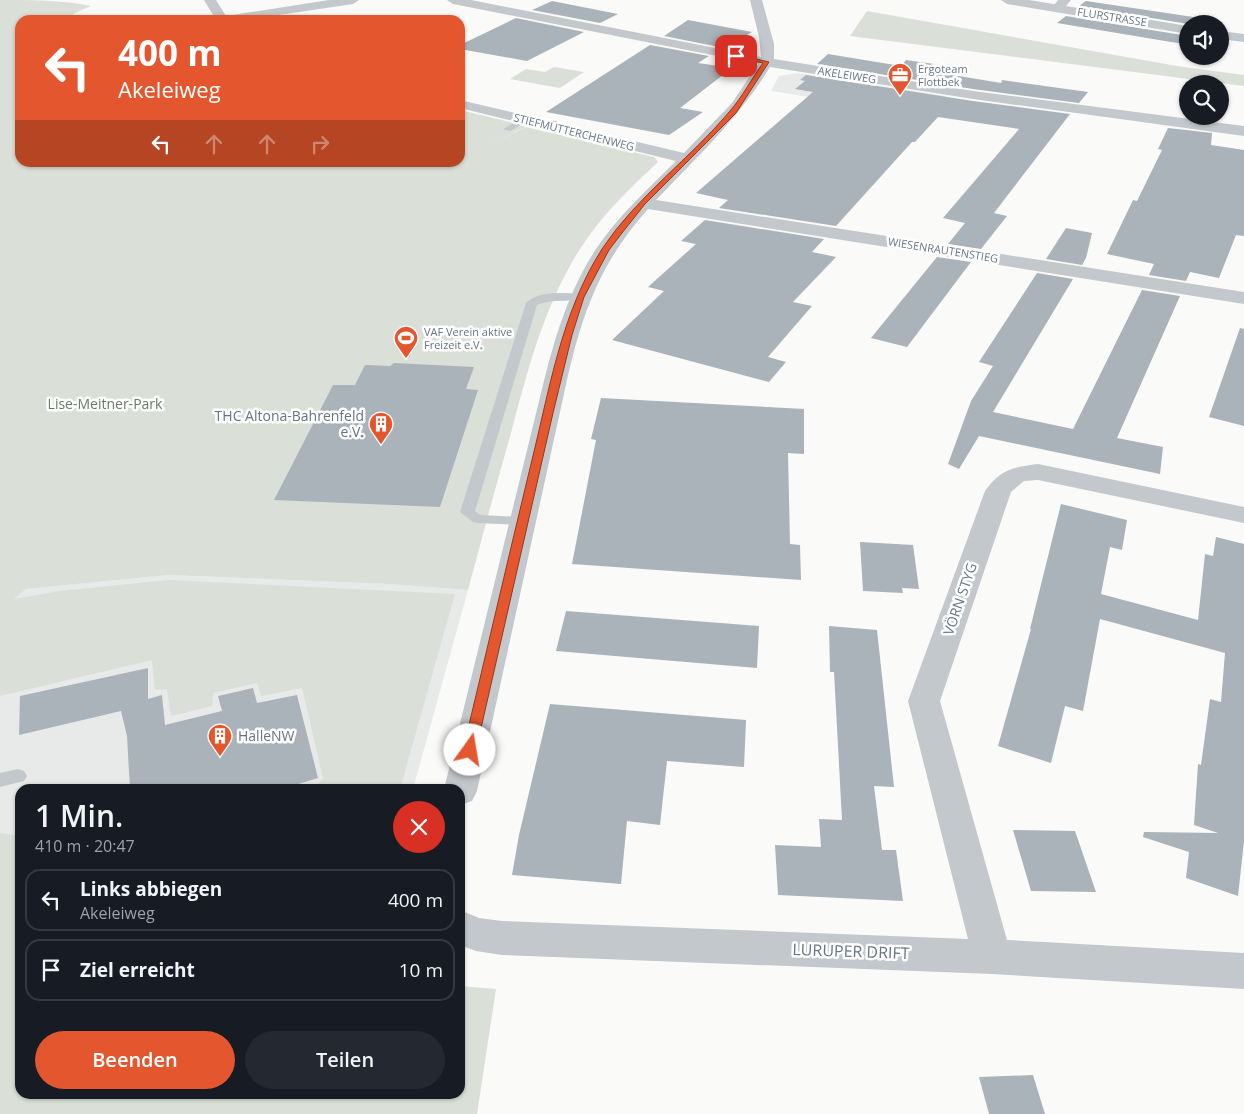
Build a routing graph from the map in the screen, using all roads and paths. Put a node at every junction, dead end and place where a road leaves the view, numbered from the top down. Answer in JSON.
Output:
{"nodes":[{"id":1,"x":210,"y":0,"type":"edge"},
{"id":2,"x":353,"y":0,"type":"edge"},
{"id":3,"x":453,"y":0,"type":"edge"},
{"id":4,"x":756,"y":0,"type":"edge"},
{"id":5,"x":1007,"y":0,"type":"edge"},
{"id":6,"x":1062,"y":4,"type":"edge"},
{"id":7,"x":219,"y":15,"type":"edge"},
{"id":8,"x":255,"y":15,"type":"edge"},
{"id":9,"x":1179,"y":28,"type":"edge"},
{"id":10,"x":1229,"y":36,"type":"edge"},
{"id":11,"x":1244,"y":38,"type":"edge"},
{"id":12,"x":766,"y":62,"type":"junction"},
{"id":13,"x":465,"y":105,"type":"edge"},
{"id":14,"x":526,"y":120,"type":"junction"},
{"id":15,"x":506,"y":129,"type":"dead end"},
{"id":16,"x":1244,"y":131,"type":"edge"},
{"id":17,"x":688,"y":159,"type":"junction"},
{"id":18,"x":643,"y":202,"type":"junction"},
{"id":19,"x":580,"y":297,"type":"junction"},
{"id":20,"x":1244,"y":298,"type":"edge"},
{"id":21,"x":1244,"y":515,"type":"edge"},
{"id":22,"x":523,"y":521,"type":"junction"},
{"id":23,"x":18,"y":776,"type":"dead end"},
{"id":24,"x":0,"y":780,"type":"edge"},
{"id":25,"x":462,"y":784,"type":"edge"},
{"id":26,"x":465,"y":929,"type":"edge"},
{"id":27,"x":992,"y":957,"type":"junction"},
{"id":28,"x":1244,"y":971,"type":"edge"}],
"edges":[{"from":1,"to":7,"type":"street"},
{"from":2,"to":8,"type":"street"},
{"from":3,"to":12,"type":"street","name":"AKELEIWEG"},
{"from":4,"to":12,"type":"street"},
{"from":5,"to":6,"type":"street","name":"FLURSTRASSE"},
{"from":6,"to":9,"type":"street","name":"FLURSTRASSE"},
{"from":10,"to":11,"type":"street"},
{"from":12,"to":16,"type":"street","name":"AKELEIWEG"},
{"from":12,"to":17,"type":"street"},
{"from":13,"to":14,"type":"street","name":"STIEFMÜTTERCHENWEG"},
{"from":14,"to":15,"type":"lane"},
{"from":14,"to":17,"type":"street","name":"STIEFMÜTTERCHENWEG"},
{"from":17,"to":18,"type":"street"},
{"from":18,"to":19,"type":"street"},
{"from":18,"to":20,"type":"street","name":"WIESENRAUTENSTIEG"},
{"from":19,"to":22,"type":"street"},
{"from":19,"to":22,"type":"lane"},
{"from":21,"to":27,"type":"street","name":"VÖRN STYG"},
{"from":22,"to":25,"type":"street"},
{"from":23,"to":24,"type":"lane"},
{"from":26,"to":27,"type":"street","name":"LURUPER DRIFT"},
{"from":27,"to":28,"type":"street","name":"LURUPER DRIFT"}]}
